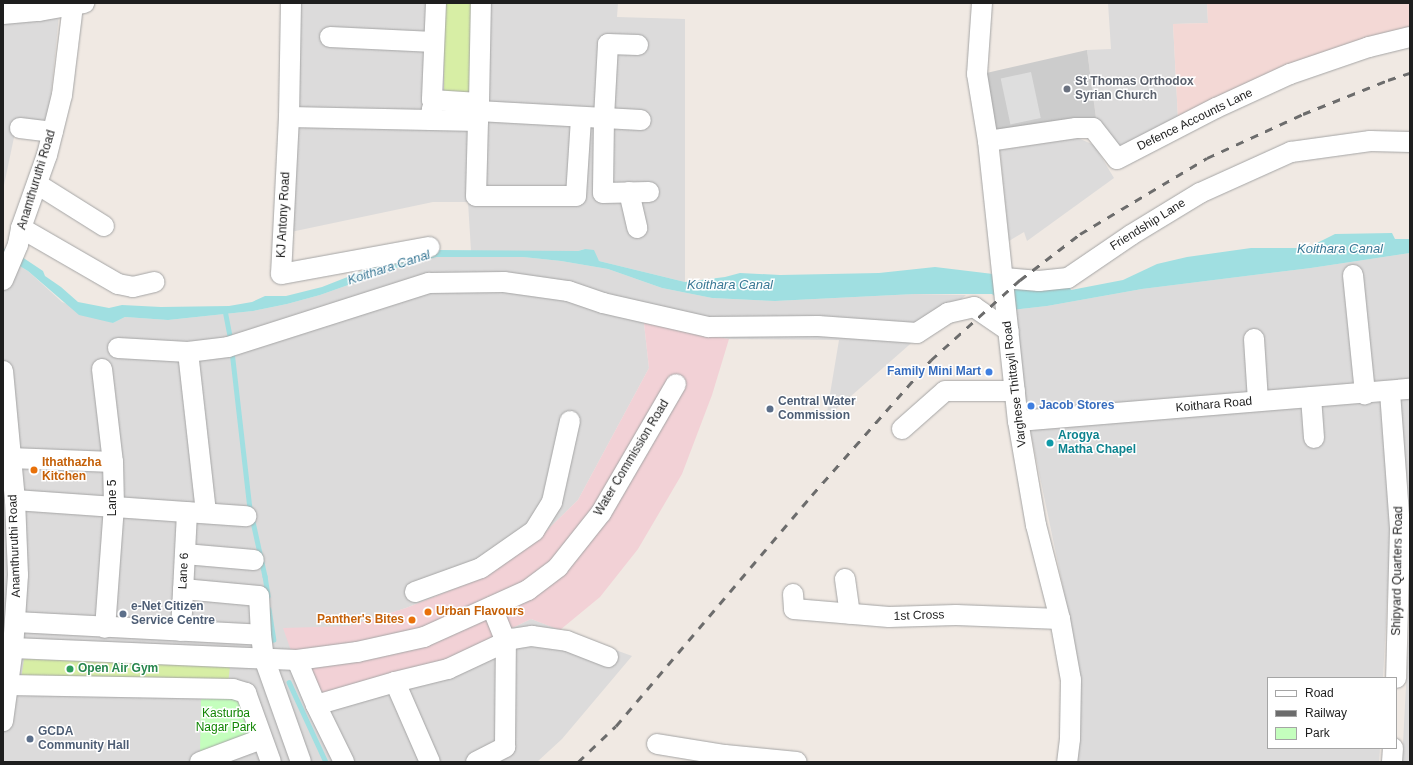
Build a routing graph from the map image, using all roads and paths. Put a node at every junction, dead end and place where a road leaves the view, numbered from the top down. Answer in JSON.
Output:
{"nodes":[{"id":1,"x":291,"y":3,"type":"edge"},
{"id":2,"x":436,"y":3,"type":"edge"},
{"id":3,"x":481,"y":3,"type":"edge"},
{"id":4,"x":982,"y":3,"type":"edge"},
{"id":5,"x":78,"y":4,"type":"edge"},
{"id":6,"x":39,"y":7,"type":"edge"},
{"id":7,"x":3,"y":14,"type":"edge"},
{"id":8,"x":330,"y":37,"type":"dead end"},
{"id":9,"x":1410,"y":37,"type":"edge"},
{"id":10,"x":434,"y":42,"type":"junction"},
{"id":11,"x":638,"y":45,"type":"dead end"},
{"id":12,"x":432,"y":100,"type":"junction"},
{"id":13,"x":478,"y":112,"type":"junction"},
{"id":14,"x":289,"y":116,"type":"junction"},
{"id":15,"x":581,"y":118,"type":"junction"},
{"id":16,"x":604,"y":118,"type":"junction"},
{"id":17,"x":431,"y":120,"type":"junction"},
{"id":18,"x":642,"y":120,"type":"dead end"},
{"id":19,"x":20,"y":128,"type":"dead end"},
{"id":20,"x":53,"y":132,"type":"junction"},
{"id":21,"x":988,"y":141,"type":"junction"},
{"id":22,"x":1410,"y":142,"type":"edge"},
{"id":23,"x":36,"y":184,"type":"junction"},
{"id":24,"x":104,"y":226,"type":"dead end"},
{"id":25,"x":637,"y":228,"type":"dead end"},
{"id":26,"x":20,"y":236,"type":"junction"},
{"id":27,"x":430,"y":248,"type":"dead end"},
{"id":28,"x":1353,"y":275,"type":"dead end"},
{"id":29,"x":1004,"y":278,"type":"junction"},
{"id":30,"x":3,"y":280,"type":"edge"},
{"id":31,"x":154,"y":282,"type":"dead end"},
{"id":32,"x":1009,"y":331,"type":"junction"},
{"id":33,"x":1254,"y":339,"type":"dead end"},
{"id":34,"x":118,"y":348,"type":"dead end"},
{"id":35,"x":188,"y":352,"type":"junction"},
{"id":36,"x":102,"y":369,"type":"dead end"},
{"id":37,"x":3,"y":371,"type":"edge"},
{"id":38,"x":676,"y":384,"type":"dead end"},
{"id":39,"x":1410,"y":389,"type":"edge"},
{"id":40,"x":1015,"y":391,"type":"junction"},
{"id":41,"x":1390,"y":392,"type":"junction"},
{"id":42,"x":1365,"y":394,"type":"junction"},
{"id":43,"x":1311,"y":397,"type":"junction"},
{"id":44,"x":1258,"y":401,"type":"junction"},
{"id":45,"x":570,"y":421,"type":"dead end"},
{"id":46,"x":1018,"y":421,"type":"junction"},
{"id":47,"x":902,"y":429,"type":"dead end"},
{"id":48,"x":1314,"y":438,"type":"dead end"},
{"id":49,"x":10,"y":458,"type":"junction"},
{"id":50,"x":113,"y":462,"type":"junction"},
{"id":51,"x":15,"y":500,"type":"junction"},
{"id":52,"x":114,"y":506,"type":"junction"},
{"id":53,"x":187,"y":512,"type":"junction"},
{"id":54,"x":206,"y":512,"type":"junction"},
{"id":55,"x":246,"y":516,"type":"dead end"},
{"id":56,"x":1405,"y":528,"type":"edge"},
{"id":57,"x":184,"y":554,"type":"junction"},
{"id":58,"x":254,"y":560,"type":"dead end"},
{"id":59,"x":845,"y":579,"type":"dead end"},
{"id":60,"x":183,"y":589,"type":"junction"},
{"id":61,"x":415,"y":592,"type":"dead end"},
{"id":62,"x":793,"y":594,"type":"dead end"},
{"id":63,"x":492,"y":607,"type":"junction"},
{"id":64,"x":850,"y":614,"type":"junction"},
{"id":65,"x":1060,"y":619,"type":"junction"},
{"id":66,"x":16,"y":622,"type":"junction"},
{"id":67,"x":105,"y":628,"type":"junction"},
{"id":68,"x":181,"y":631,"type":"junction"},
{"id":69,"x":261,"y":635,"type":"junction"},
{"id":70,"x":506,"y":642,"type":"junction"},
{"id":71,"x":13,"y":648,"type":"junction"},
{"id":72,"x":608,"y":657,"type":"dead end"},
{"id":73,"x":238,"y":658,"type":"junction"},
{"id":74,"x":264,"y":658,"type":"junction"},
{"id":75,"x":297,"y":660,"type":"junction"},
{"id":76,"x":1396,"y":677,"type":"edge"},
{"id":77,"x":395,"y":682,"type":"junction"},
{"id":78,"x":8,"y":685,"type":"junction"},
{"id":79,"x":233,"y":689,"type":"junction"},
{"id":80,"x":316,"y":705,"type":"junction"},
{"id":81,"x":3,"y":721,"type":"edge"},
{"id":82,"x":262,"y":739,"type":"junction"},
{"id":83,"x":657,"y":744,"type":"dead end"},
{"id":84,"x":1393,"y":749,"type":"edge"},
{"id":85,"x":200,"y":762,"type":"edge"},
{"id":86,"x":270,"y":762,"type":"edge"},
{"id":87,"x":301,"y":762,"type":"edge"},
{"id":88,"x":344,"y":762,"type":"edge"},
{"id":89,"x":430,"y":762,"type":"edge"},
{"id":90,"x":476,"y":762,"type":"edge"},
{"id":91,"x":796,"y":762,"type":"edge"},
{"id":92,"x":1067,"y":762,"type":"edge"},
{"id":93,"x":1392,"y":762,"type":"edge"}],
"edges":[{"from":1,"to":14,"type":"street","name":"KJ Antony Road"},
{"from":2,"to":10,"type":"street"},
{"from":3,"to":13,"type":"street"},
{"from":4,"to":21,"type":"street","name":"Varghese Thittayil Road"},
{"from":5,"to":6,"type":"street"},
{"from":5,"to":20,"type":"street","name":"Anamthuruthi Road"},
{"from":6,"to":7,"type":"street"},
{"from":8,"to":10,"type":"street"},
{"from":9,"to":21,"type":"street","name":"Defence Accounts Lane"},
{"from":10,"to":12,"type":"street"},
{"from":11,"to":16,"type":"street"},
{"from":12,"to":13,"type":"street"},
{"from":12,"to":17,"type":"street"},
{"from":13,"to":15,"type":"street"},
{"from":13,"to":15,"type":"street"},
{"from":13,"to":17,"type":"street"},
{"from":14,"to":17,"type":"street"},
{"from":14,"to":27,"type":"street","name":"KJ Antony Road"},
{"from":15,"to":16,"type":"street"},
{"from":16,"to":18,"type":"street"},
{"from":16,"to":25,"type":"street"},
{"from":19,"to":20,"type":"street"},
{"from":20,"to":23,"type":"street","name":"Anamthuruthi Road"},
{"from":21,"to":29,"type":"street","name":"Varghese Thittayil Road"},
{"from":22,"to":29,"type":"street","name":"Friendship Lane"},
{"from":23,"to":24,"type":"street"},
{"from":23,"to":26,"type":"street","name":"Anamthuruthi Road"},
{"from":26,"to":30,"type":"street","name":"Anamthuruthi Road"},
{"from":26,"to":31,"type":"street"},
{"from":28,"to":42,"type":"street"},
{"from":29,"to":32,"type":"street","name":"Varghese Thittayil Road"},
{"from":32,"to":35,"type":"street"},
{"from":32,"to":40,"type":"street","name":"Varghese Thittayil Road"},
{"from":33,"to":44,"type":"street"},
{"from":34,"to":35,"type":"street"},
{"from":35,"to":54,"type":"street"},
{"from":36,"to":50,"type":"street","name":"Lane 5"},
{"from":37,"to":49,"type":"street","name":"Anamthuruthi Road"},
{"from":38,"to":63,"type":"street","name":"Water Commission Road"},
{"from":39,"to":41,"type":"street","name":"Koithara Road"},
{"from":40,"to":46,"type":"street","name":"Varghese Thittayil Road"},
{"from":40,"to":47,"type":"street"},
{"from":41,"to":42,"type":"street","name":"Koithara Road"},
{"from":41,"to":56,"type":"street","name":"Shipyard Quarters Road"},
{"from":42,"to":43,"type":"street","name":"Koithara Road"},
{"from":43,"to":44,"type":"street","name":"Koithara Road"},
{"from":43,"to":48,"type":"street"},
{"from":44,"to":46,"type":"street","name":"Koithara Road"},
{"from":45,"to":61,"type":"street"},
{"from":46,"to":65,"type":"street","name":"Varghese Thittayil Road"},
{"from":49,"to":50,"type":"street"},
{"from":49,"to":51,"type":"street","name":"Anamthuruthi Road"},
{"from":50,"to":52,"type":"street","name":"Lane 5"},
{"from":51,"to":52,"type":"street"},
{"from":51,"to":66,"type":"street","name":"Anamthuruthi Road"},
{"from":52,"to":53,"type":"street"},
{"from":52,"to":67,"type":"street","name":"Lane 5"},
{"from":53,"to":54,"type":"street"},
{"from":53,"to":57,"type":"street","name":"Lane 6"},
{"from":54,"to":55,"type":"street"},
{"from":56,"to":76,"type":"street","name":"Shipyard Quarters Road"},
{"from":57,"to":58,"type":"street"},
{"from":57,"to":60,"type":"street","name":"Lane 6"},
{"from":59,"to":64,"type":"street"},
{"from":60,"to":68,"type":"street","name":"Lane 6"},
{"from":60,"to":69,"type":"street"},
{"from":62,"to":64,"type":"street","name":"1st Cross"},
{"from":63,"to":70,"type":"street"},
{"from":63,"to":75,"type":"street","name":"Water Commission Road"},
{"from":64,"to":65,"type":"street","name":"1st Cross"},
{"from":65,"to":92,"type":"street","name":"Varghese Thittayil Road"},
{"from":66,"to":67,"type":"street"},
{"from":66,"to":71,"type":"street","name":"Anamthuruthi Road"},
{"from":67,"to":68,"type":"street"},
{"from":68,"to":69,"type":"street"},
{"from":69,"to":74,"type":"street"},
{"from":70,"to":72,"type":"street"},
{"from":70,"to":77,"type":"street"},
{"from":70,"to":90,"type":"street"},
{"from":71,"to":73,"type":"street","name":"Water Commission Road"},
{"from":71,"to":78,"type":"street","name":"Anamthuruthi Road"},
{"from":73,"to":74,"type":"street","name":"Water Commission Road"},
{"from":73,"to":79,"type":"street"},
{"from":74,"to":75,"type":"street","name":"Water Commission Road"},
{"from":74,"to":87,"type":"street"},
{"from":75,"to":80,"type":"street"},
{"from":77,"to":80,"type":"street"},
{"from":77,"to":89,"type":"street"},
{"from":78,"to":79,"type":"street"},
{"from":78,"to":81,"type":"street","name":"Anamthuruthi Road"},
{"from":79,"to":82,"type":"street"},
{"from":80,"to":88,"type":"street"},
{"from":82,"to":85,"type":"street"},
{"from":82,"to":86,"type":"street"},
{"from":83,"to":91,"type":"street"},
{"from":84,"to":93,"type":"street"}]}
